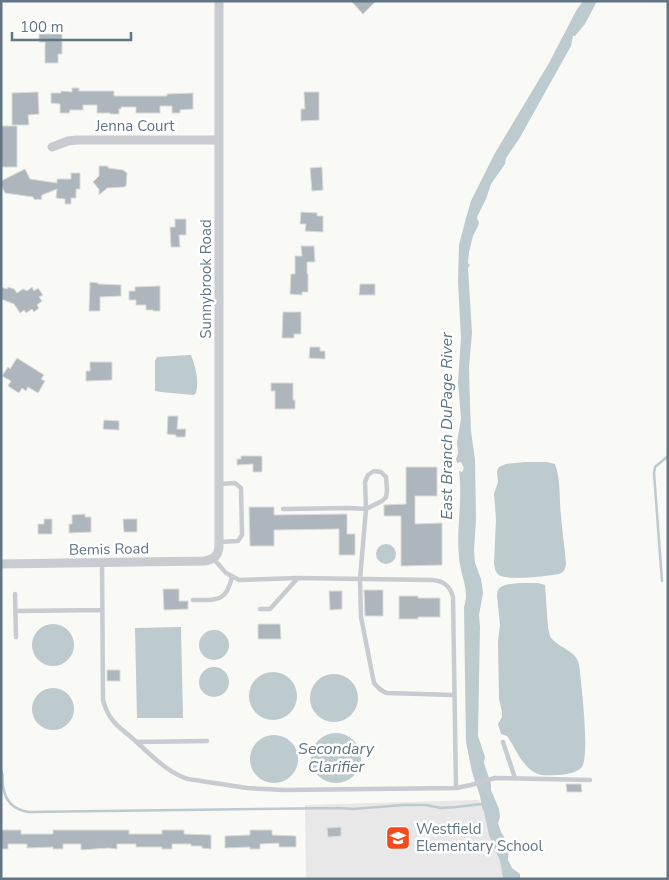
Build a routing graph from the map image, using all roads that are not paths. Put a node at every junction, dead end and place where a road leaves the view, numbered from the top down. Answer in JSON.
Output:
{"nodes":[{"id":1,"x":219,"y":1,"type":"edge"},
{"id":2,"x":219,"y":140,"type":"junction"},
{"id":3,"x":52,"y":147,"type":"dead end"},
{"id":4,"x":219,"y":484,"type":"junction"},
{"id":5,"x":282,"y":509,"type":"dead end"},
{"id":6,"x":366,"y":509,"type":"junction"},
{"id":7,"x":219,"y":542,"type":"junction"},
{"id":8,"x":215,"y":557,"type":"junction"},
{"id":9,"x":102,"y":562,"type":"junction"},
{"id":10,"x":1,"y":564,"type":"edge"},
{"id":11,"x":232,"y":577,"type":"junction"},
{"id":12,"x":297,"y":578,"type":"junction"},
{"id":13,"x":360,"y":579,"type":"junction"},
{"id":14,"x":15,"y":594,"type":"dead end"},
{"id":15,"x":193,"y":600,"type":"dead end"},
{"id":16,"x":260,"y":609,"type":"dead end"},
{"id":17,"x":102,"y":610,"type":"junction"},
{"id":18,"x":16,"y":611,"type":"junction"},
{"id":19,"x":16,"y":638,"type":"dead end"},
{"id":20,"x":454,"y":694,"type":"junction"},
{"id":21,"x":206,"y":741,"type":"dead end"},
{"id":22,"x":136,"y":742,"type":"junction"},
{"id":23,"x":503,"y":742,"type":"dead end"},
{"id":24,"x":515,"y":778,"type":"junction"},
{"id":25,"x":590,"y":780,"type":"dead end"},
{"id":26,"x":456,"y":788,"type":"junction"}],
"edges":[{"from":1,"to":2,"type":"street","name":"Sunnybrook Road"},
{"from":2,"to":3,"type":"street","name":"Jenna Court"},
{"from":2,"to":4,"type":"street","name":"Sunnybrook Road"},
{"from":4,"to":7,"type":"street","name":"Sunnybrook Road"},
{"from":4,"to":7,"type":"lane"},
{"from":5,"to":6,"type":"lane"},
{"from":6,"to":6,"type":"lane"},
{"from":6,"to":13,"type":"lane"},
{"from":7,"to":8,"type":"street","name":"Sunnybrook Road"},
{"from":8,"to":9,"type":"street","name":"Bemis Road"},
{"from":8,"to":11,"type":"lane"},
{"from":9,"to":10,"type":"street","name":"Bemis Road"},
{"from":9,"to":17,"type":"lane"},
{"from":11,"to":12,"type":"lane"},
{"from":11,"to":15,"type":"lane"},
{"from":12,"to":13,"type":"lane"},
{"from":12,"to":16,"type":"lane"},
{"from":13,"to":20,"type":"lane"},
{"from":13,"to":20,"type":"lane"},
{"from":14,"to":18,"type":"lane"},
{"from":17,"to":18,"type":"lane"},
{"from":17,"to":22,"type":"lane"},
{"from":18,"to":19,"type":"lane"},
{"from":20,"to":26,"type":"lane"},
{"from":21,"to":22,"type":"lane"},
{"from":22,"to":26,"type":"lane"},
{"from":23,"to":24,"type":"lane"},
{"from":24,"to":25,"type":"lane"},
{"from":24,"to":26,"type":"lane"}]}
